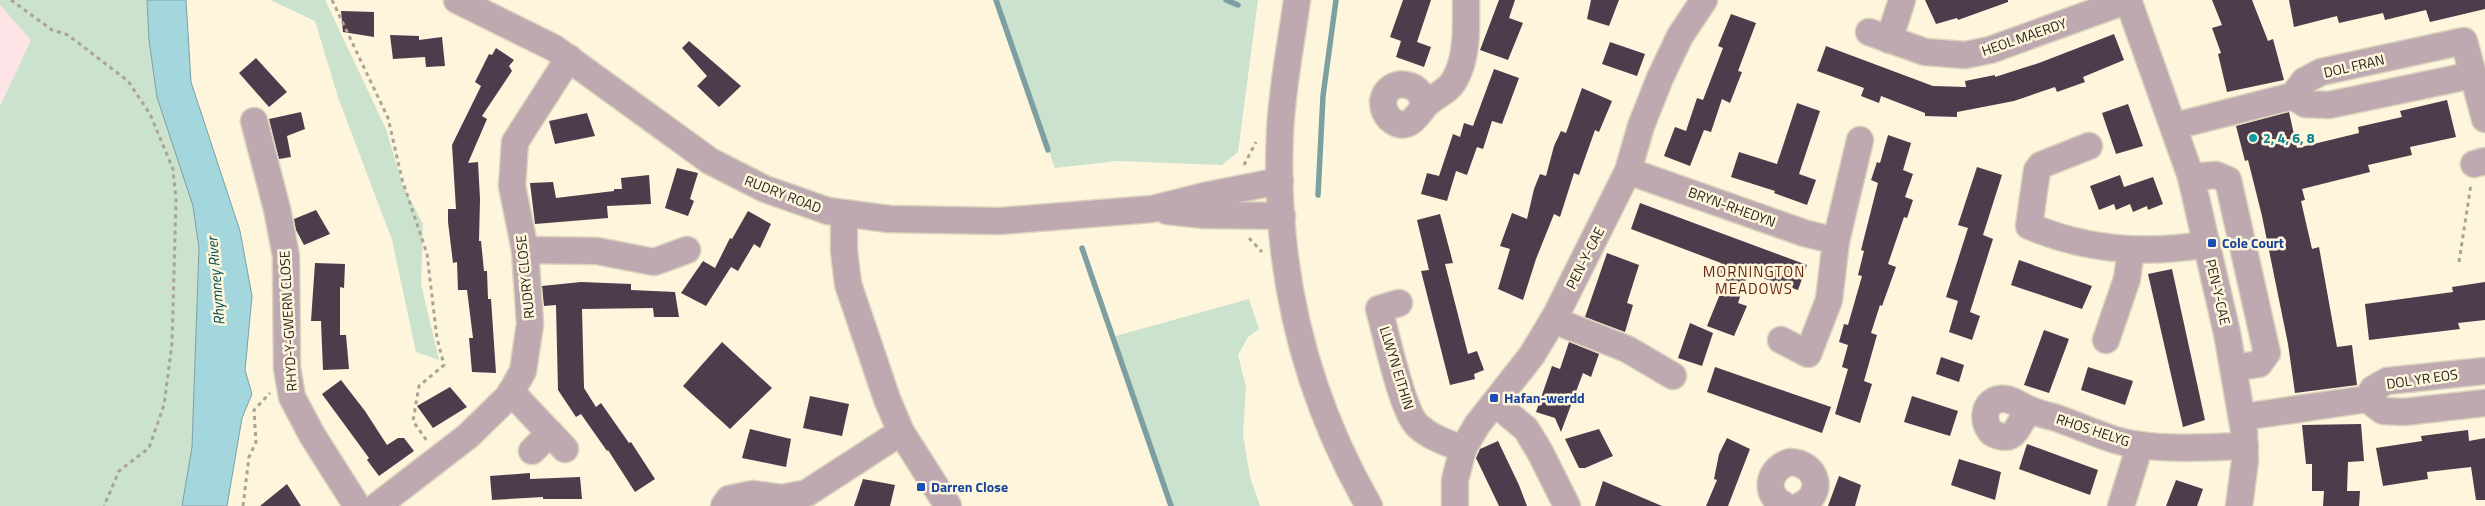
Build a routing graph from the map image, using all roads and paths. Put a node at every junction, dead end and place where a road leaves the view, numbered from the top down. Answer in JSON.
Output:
{"nodes":[{"id":1,"x":10,"y":0,"type":"edge"},
{"id":2,"x":332,"y":0,"type":"edge"},
{"id":3,"x":457,"y":0,"type":"edge"},
{"id":4,"x":1297,"y":0,"type":"edge"},
{"id":5,"x":1466,"y":0,"type":"edge"},
{"id":6,"x":1704,"y":0,"type":"edge"},
{"id":7,"x":1902,"y":0,"type":"edge"},
{"id":8,"x":2128,"y":0,"type":"edge"},
{"id":9,"x":569,"y":58,"type":"junction"},
{"id":10,"x":2473,"y":75,"type":"junction"},
{"id":11,"x":2293,"y":96,"type":"junction"},
{"id":12,"x":1422,"y":108,"type":"dead end"},
{"id":13,"x":2485,"y":119,"type":"edge"},
{"id":14,"x":254,"y":121,"type":"dead end"},
{"id":15,"x":2175,"y":126,"type":"junction"},
{"id":16,"x":1860,"y":140,"type":"dead end"},
{"id":17,"x":2089,"y":146,"type":"dead end"},
{"id":18,"x":2480,"y":163,"type":"edge"},
{"id":19,"x":1628,"y":171,"type":"junction"},
{"id":20,"x":2191,"y":177,"type":"junction"},
{"id":21,"x":1280,"y":181,"type":"junction"},
{"id":22,"x":1152,"y":209,"type":"junction"},
{"id":23,"x":844,"y":214,"type":"junction"},
{"id":24,"x":1282,"y":216,"type":"junction"},
{"id":25,"x":1836,"y":241,"type":"junction"},
{"id":26,"x":2207,"y":244,"type":"junction"},
{"id":27,"x":525,"y":250,"type":"junction"},
{"id":28,"x":687,"y":250,"type":"dead end"},
{"id":29,"x":2131,"y":250,"type":"junction"},
{"id":30,"x":2459,"y":262,"type":"dead end"},
{"id":31,"x":1400,"y":303,"type":"dead end"},
{"id":32,"x":1553,"y":320,"type":"junction"},
{"id":33,"x":1781,"y":340,"type":"dead end"},
{"id":34,"x":2106,"y":340,"type":"dead end"},
{"id":35,"x":2234,"y":368,"type":"junction"},
{"id":36,"x":2485,"y":371,"type":"edge"},
{"id":37,"x":1673,"y":376,"type":"dead end"},
{"id":38,"x":290,"y":385,"type":"junction"},
{"id":39,"x":512,"y":392,"type":"junction"},
{"id":40,"x":2367,"y":399,"type":"junction"},
{"id":41,"x":1495,"y":403,"type":"junction"},
{"id":42,"x":2485,"y":403,"type":"edge"},
{"id":43,"x":2032,"y":411,"type":"dead end"},
{"id":44,"x":2243,"y":417,"type":"junction"},
{"id":45,"x":901,"y":432,"type":"junction"},
{"id":46,"x":2140,"y":445,"type":"junction"},
{"id":47,"x":2245,"y":446,"type":"junction"},
{"id":48,"x":1463,"y":449,"type":"junction"},
{"id":49,"x":532,"y":451,"type":"dead end"},
{"id":50,"x":440,"y":458,"type":"junction"},
{"id":51,"x":104,"y":506,"type":"edge"},
{"id":52,"x":243,"y":506,"type":"edge"},
{"id":53,"x":357,"y":506,"type":"edge"},
{"id":54,"x":377,"y":506,"type":"edge"},
{"id":55,"x":724,"y":506,"type":"edge"},
{"id":56,"x":948,"y":506,"type":"edge"},
{"id":57,"x":1369,"y":506,"type":"edge"},
{"id":58,"x":1455,"y":506,"type":"edge"},
{"id":59,"x":1567,"y":506,"type":"edge"},
{"id":60,"x":1786,"y":506,"type":"edge"},
{"id":61,"x":1800,"y":506,"type":"edge"},
{"id":62,"x":2121,"y":506,"type":"edge"},
{"id":63,"x":2239,"y":506,"type":"edge"}],
"edges":[{"from":1,"to":51,"type":"path"},
{"from":2,"to":50,"type":"path"},
{"from":3,"to":9,"type":"street","name":"RUDRY ROAD"},
{"from":4,"to":21,"type":"street"},
{"from":5,"to":12,"type":"street"},
{"from":6,"to":19,"type":"street","name":"PEN-Y-CAE"},
{"from":7,"to":8,"type":"street","name":"HEOL MAERDY"},
{"from":8,"to":15,"type":"street","name":"PEN-Y-CAE"},
{"from":9,"to":23,"type":"street","name":"RUDRY ROAD"},
{"from":9,"to":27,"type":"street","name":"RUDRY CLOSE"},
{"from":10,"to":11,"type":"street"},
{"from":10,"to":11,"type":"street","name":"DOL FRAN"},
{"from":10,"to":13,"type":"street","name":"DOL FRAN"},
{"from":11,"to":15,"type":"street"},
{"from":14,"to":38,"type":"street","name":"RHYD-Y-GWERN CLOSE"},
{"from":15,"to":20,"type":"street","name":"PEN-Y-CAE"},
{"from":16,"to":25,"type":"street"},
{"from":17,"to":29,"type":"street"},
{"from":18,"to":30,"type":"path"},
{"from":19,"to":25,"type":"street","name":"BRYN-RHEDYN"},
{"from":19,"to":32,"type":"street","name":"PEN-Y-CAE"},
{"from":20,"to":26,"type":"street","name":"PEN-Y-CAE"},
{"from":20,"to":35,"type":"street"},
{"from":21,"to":22,"type":"street"},
{"from":21,"to":24,"type":"street"},
{"from":22,"to":23,"type":"street","name":"RUDRY ROAD"},
{"from":22,"to":24,"type":"street"},
{"from":23,"to":45,"type":"street"},
{"from":24,"to":57,"type":"street"},
{"from":25,"to":33,"type":"street"},
{"from":26,"to":29,"type":"street"},
{"from":26,"to":35,"type":"street","name":"PEN-Y-CAE"},
{"from":27,"to":28,"type":"street"},
{"from":27,"to":39,"type":"street","name":"RUDRY CLOSE"},
{"from":29,"to":34,"type":"street"},
{"from":31,"to":48,"type":"street","name":"LLWYN EITHIN"},
{"from":32,"to":37,"type":"street"},
{"from":32,"to":41,"type":"street","name":"PEN-Y-CAE"},
{"from":35,"to":44,"type":"street","name":"PEN-Y-CAE"},
{"from":36,"to":40,"type":"street","name":"DOL YR EOS"},
{"from":38,"to":52,"type":"path"},
{"from":38,"to":53,"type":"street","name":"RHYD-Y-GWERN CLOSE"},
{"from":39,"to":49,"type":"street"},
{"from":39,"to":50,"type":"street","name":"RUDRY CLOSE"},
{"from":40,"to":42,"type":"street","name":"DOL YR EOS"},
{"from":40,"to":44,"type":"street"},
{"from":41,"to":48,"type":"street","name":"PEN-Y-CAE"},
{"from":41,"to":59,"type":"street"},
{"from":43,"to":46,"type":"street","name":"RHOS HELYG"},
{"from":44,"to":47,"type":"street","name":"PEN-Y-CAE"},
{"from":45,"to":55,"type":"street"},
{"from":45,"to":56,"type":"street"},
{"from":46,"to":47,"type":"street","name":"RHOS HELYG"},
{"from":46,"to":62,"type":"street"},
{"from":47,"to":63,"type":"street","name":"PEN-Y-CAE"},
{"from":48,"to":58,"type":"street","name":"PEN-Y-CAE"},
{"from":50,"to":54,"type":"street","name":"RUDRY CLOSE"},
{"from":60,"to":61,"type":"street"}]}
